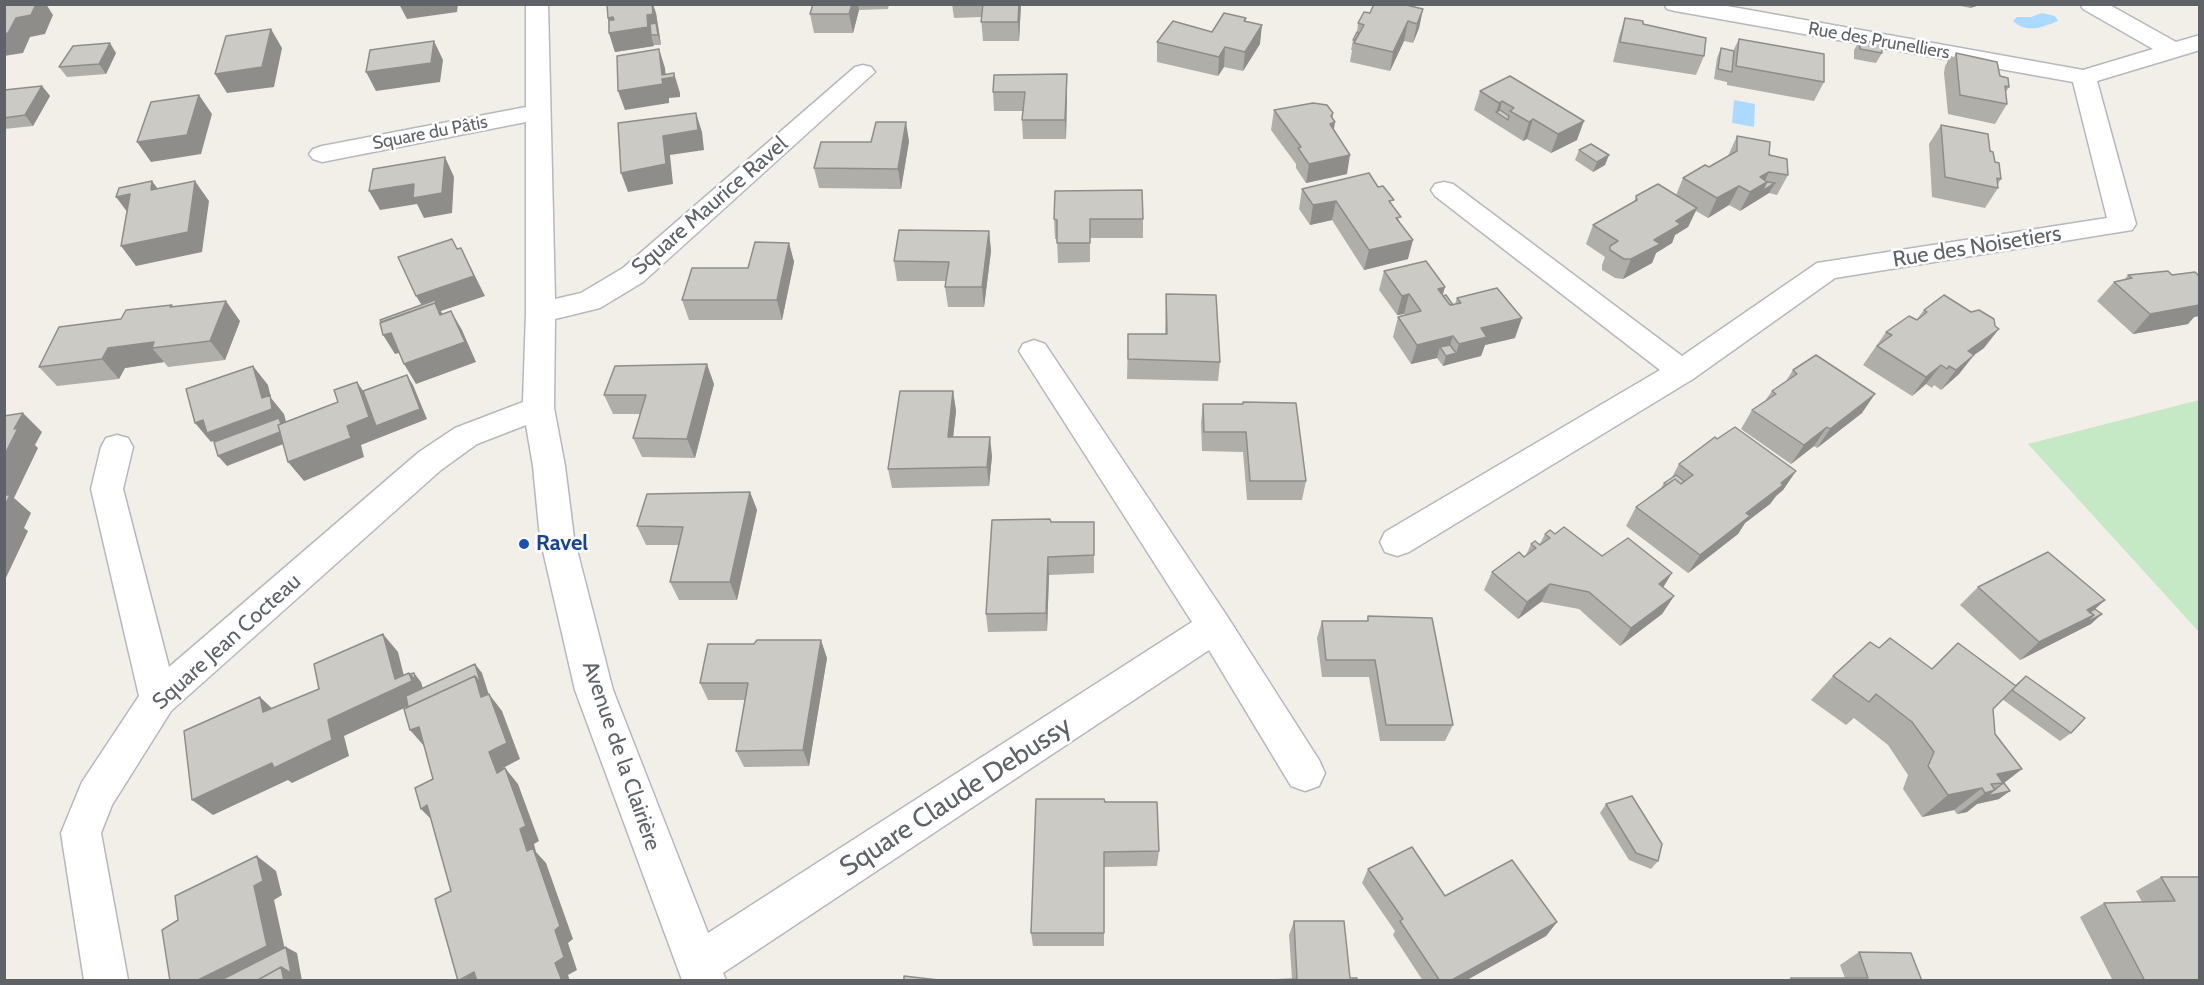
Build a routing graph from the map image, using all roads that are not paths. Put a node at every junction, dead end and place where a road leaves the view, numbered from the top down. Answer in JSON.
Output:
{"nodes":[{"id":1,"x":537,"y":4,"type":"edge"},
{"id":2,"x":1675,"y":4,"type":"edge"},
{"id":3,"x":2091,"y":4,"type":"edge"},
{"id":4,"x":2192,"y":45,"type":"edge"},
{"id":5,"x":863,"y":72,"type":"dead end"},
{"id":6,"x":2084,"y":77,"type":"junction"},
{"id":7,"x":537,"y":112,"type":"junction"},
{"id":8,"x":322,"y":154,"type":"dead end"},
{"id":9,"x":1444,"y":190,"type":"dead end"},
{"id":10,"x":541,"y":312,"type":"junction"},
{"id":11,"x":1034,"y":351,"type":"dead end"},
{"id":12,"x":1682,"y":371,"type":"junction"},
{"id":13,"x":538,"y":408,"type":"junction"},
{"id":14,"x":117,"y":447,"type":"dead end"},
{"id":15,"x":1397,"y":542,"type":"dead end"},
{"id":16,"x":1214,"y":627,"type":"junction"},
{"id":17,"x":158,"y":699,"type":"junction"},
{"id":18,"x":1305,"y":773,"type":"dead end"},
{"id":19,"x":701,"y":973,"type":"edge"},
{"id":20,"x":106,"y":981,"type":"edge"}],
"edges":[{"from":1,"to":7,"type":"street"},
{"from":2,"to":6,"type":"street","name":"Rue des Prunelliers"},
{"from":3,"to":4,"type":"street"},
{"from":4,"to":6,"type":"street"},
{"from":5,"to":10,"type":"street","name":"Square Maurice Ravel"},
{"from":6,"to":12,"type":"street","name":"Rue des Noisetiers"},
{"from":7,"to":8,"type":"street","name":"Square du Pâtis"},
{"from":7,"to":10,"type":"street"},
{"from":9,"to":12,"type":"street"},
{"from":10,"to":13,"type":"street","name":"Avenue de la Clairière"},
{"from":11,"to":16,"type":"street"},
{"from":12,"to":15,"type":"street","name":"Rue des Noisetiers"},
{"from":13,"to":17,"type":"street","name":"Square Jean Cocteau"},
{"from":13,"to":19,"type":"street","name":"Avenue de la Clairière"},
{"from":14,"to":17,"type":"street"},
{"from":16,"to":18,"type":"street"},
{"from":16,"to":19,"type":"street","name":"Square Claude Debussy"},
{"from":17,"to":20,"type":"street","name":"Square Jean Cocteau"}]}
